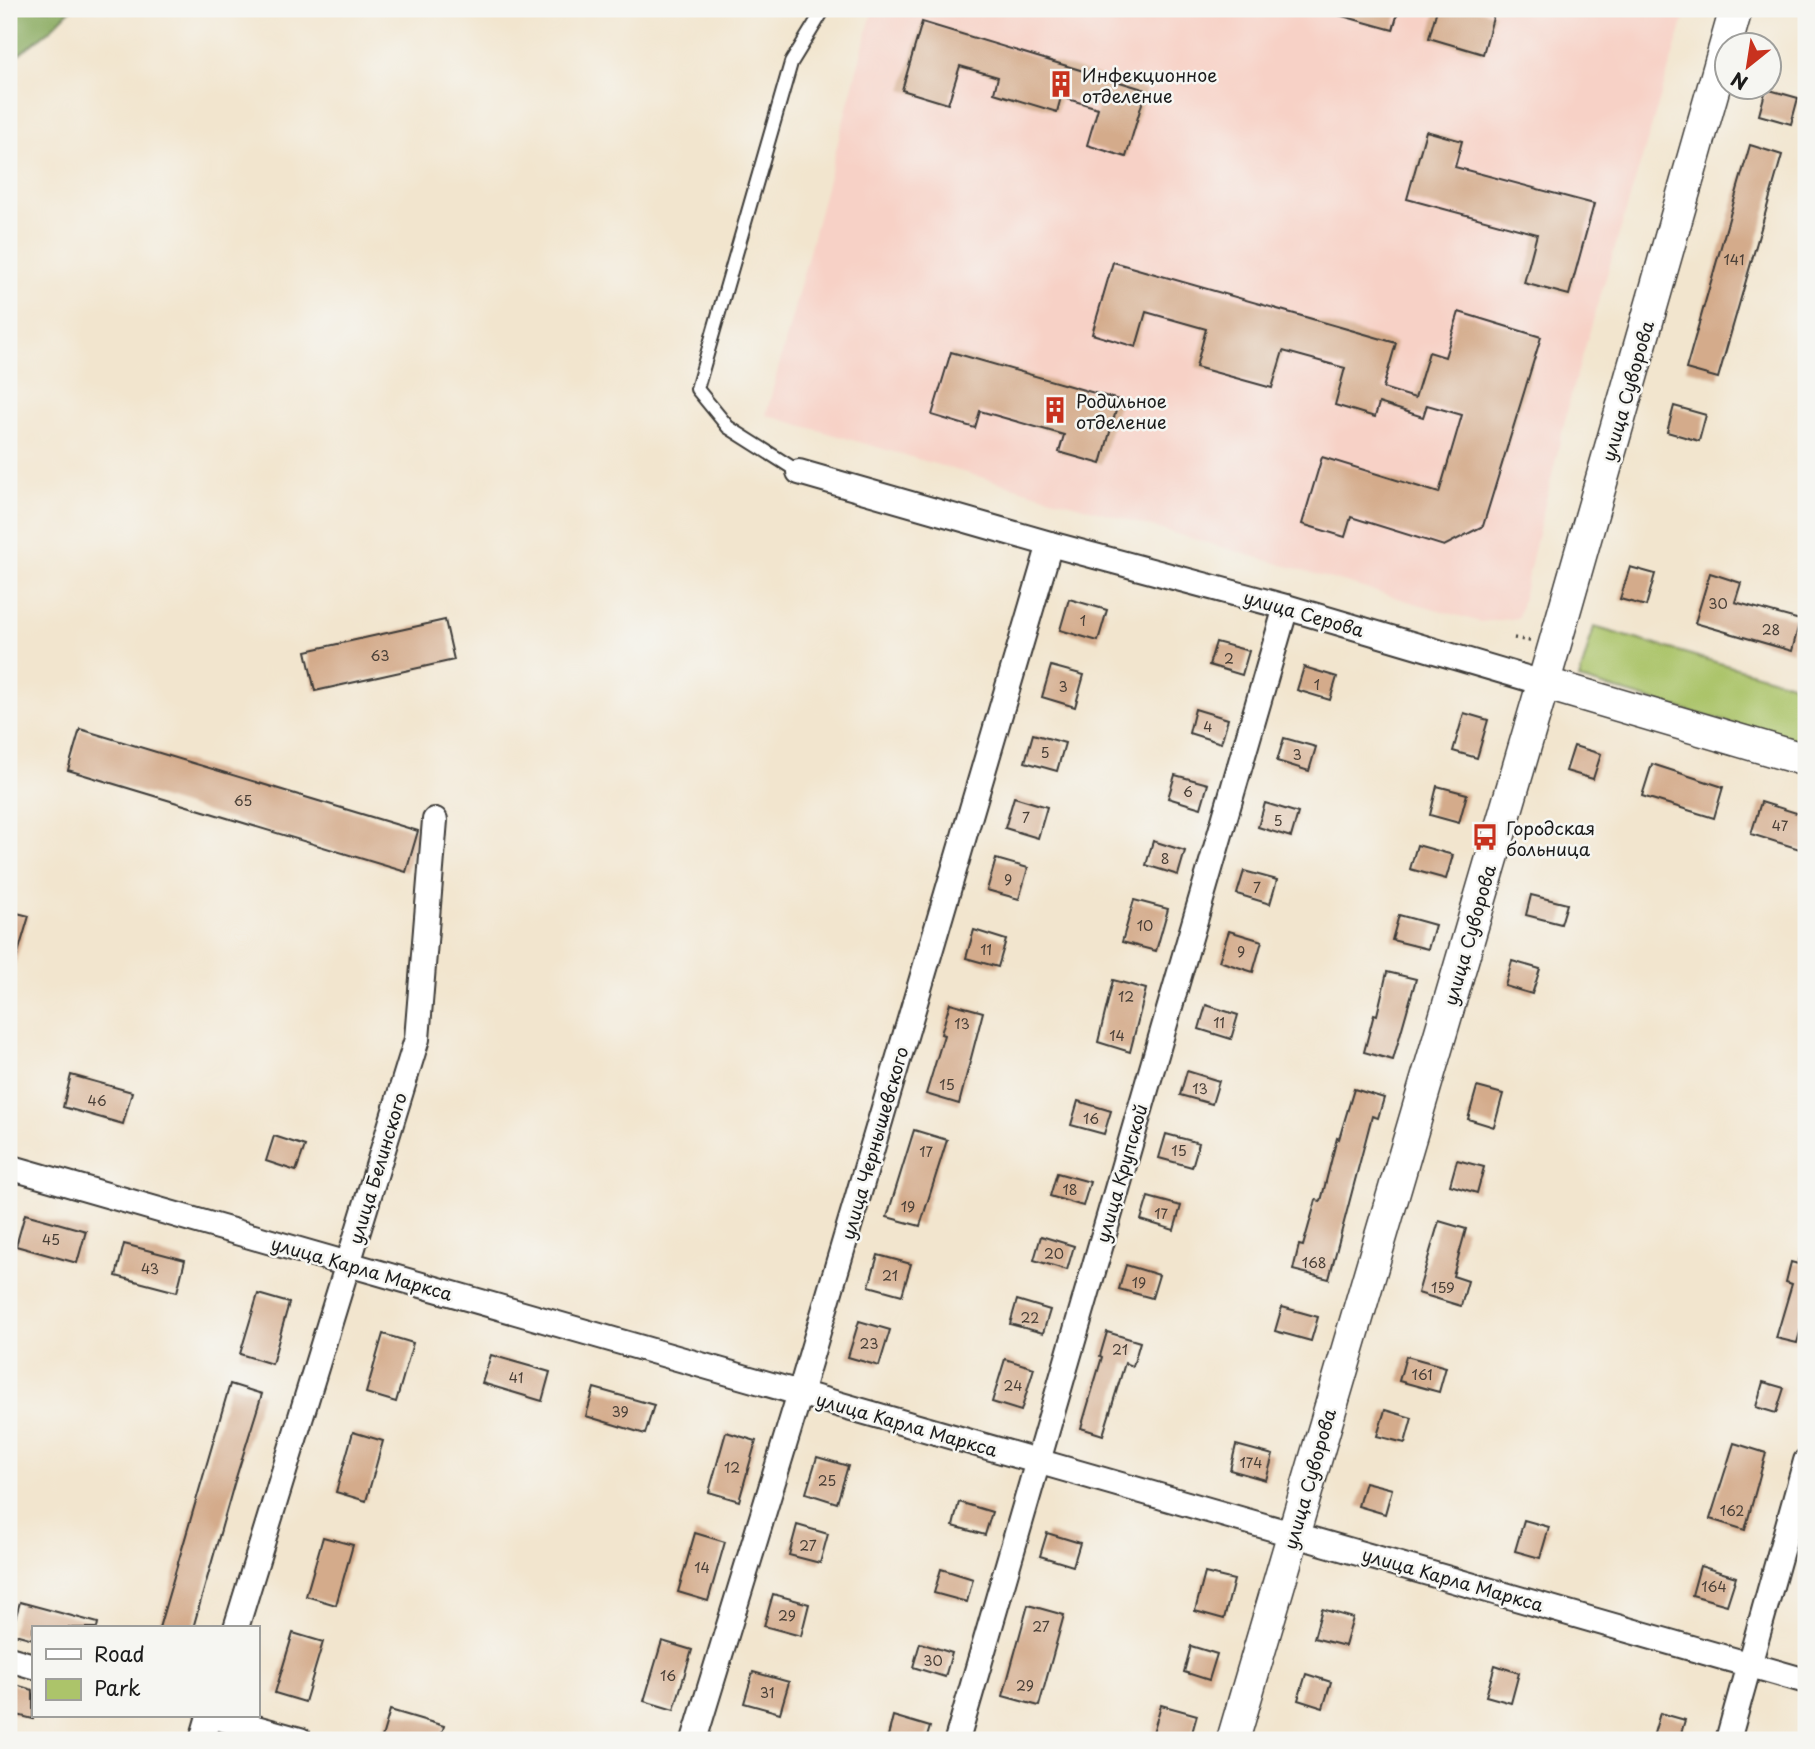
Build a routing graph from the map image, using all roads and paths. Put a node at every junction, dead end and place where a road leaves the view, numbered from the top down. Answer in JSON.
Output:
{"nodes":[{"id":1,"x":824,"y":9,"type":"edge"},
{"id":2,"x":1736,"y":9,"type":"edge"},
{"id":3,"x":799,"y":472,"type":"joint"},
{"id":4,"x":1050,"y":544,"type":"junction"},
{"id":5,"x":1286,"y":607,"type":"junction"},
{"id":6,"x":1514,"y":638,"type":"dead end"},
{"id":7,"x":1538,"y":643,"type":"dead end"},
{"id":8,"x":1543,"y":684,"type":"junction"},
{"id":9,"x":1806,"y":760,"type":"edge"},
{"id":10,"x":435,"y":820,"type":"dead end"},
{"id":11,"x":9,"y":1167,"type":"edge"},
{"id":12,"x":347,"y":1263,"type":"junction"},
{"id":13,"x":800,"y":1393,"type":"junction"},
{"id":14,"x":1037,"y":1461,"type":"junction"},
{"id":15,"x":1806,"y":1461,"type":"edge"},
{"id":16,"x":1293,"y":1534,"type":"junction"},
{"id":17,"x":237,"y":1626,"type":"edge"},
{"id":18,"x":9,"y":1659,"type":"edge"},
{"id":19,"x":1748,"y":1664,"type":"junction"},
{"id":20,"x":32,"y":1666,"type":"edge"},
{"id":21,"x":1806,"y":1681,"type":"edge"},
{"id":22,"x":210,"y":1718,"type":"edge"},
{"id":23,"x":218,"y":1718,"type":"edge"},
{"id":24,"x":202,"y":1740,"type":"edge"},
{"id":25,"x":300,"y":1740,"type":"edge"},
{"id":26,"x":694,"y":1740,"type":"edge"},
{"id":27,"x":957,"y":1740,"type":"edge"},
{"id":28,"x":1233,"y":1740,"type":"edge"},
{"id":29,"x":1728,"y":1740,"type":"edge"}],
"edges":[{"from":1,"to":3,"type":"lane"},
{"from":2,"to":8,"type":"street","name":"улица Суворова"},
{"from":3,"to":4,"type":"street","name":"улица Серова"},
{"from":4,"to":5,"type":"street","name":"улица Серова"},
{"from":4,"to":13,"type":"street","name":"улица Чернышевского"},
{"from":5,"to":8,"type":"street","name":"улица Серова"},
{"from":5,"to":14,"type":"street","name":"улица Крупской"},
{"from":6,"to":7,"type":"path"},
{"from":8,"to":9,"type":"street","name":"улица Серова"},
{"from":8,"to":16,"type":"street","name":"улица Суворова"},
{"from":10,"to":12,"type":"street","name":"улица Белинского"},
{"from":11,"to":12,"type":"street","name":"улица Карла Маркса"},
{"from":12,"to":13,"type":"street","name":"улица Карла Маркса"},
{"from":12,"to":17,"type":"street","name":"улица Белинского"},
{"from":13,"to":14,"type":"street","name":"улица Карла Маркса"},
{"from":13,"to":26,"type":"street","name":"улица Чернышевского"},
{"from":14,"to":16,"type":"street","name":"улица Карла Маркса"},
{"from":14,"to":27,"type":"street","name":"улица Крупской"},
{"from":15,"to":19,"type":"street"},
{"from":16,"to":19,"type":"street","name":"улица Карла Маркса"},
{"from":16,"to":28,"type":"street","name":"улица Суворова"},
{"from":18,"to":20,"type":"street"},
{"from":19,"to":21,"type":"street","name":"улица Карла Маркса"},
{"from":19,"to":29,"type":"street"},
{"from":22,"to":24,"type":"street"},
{"from":23,"to":25,"type":"street"}]}
